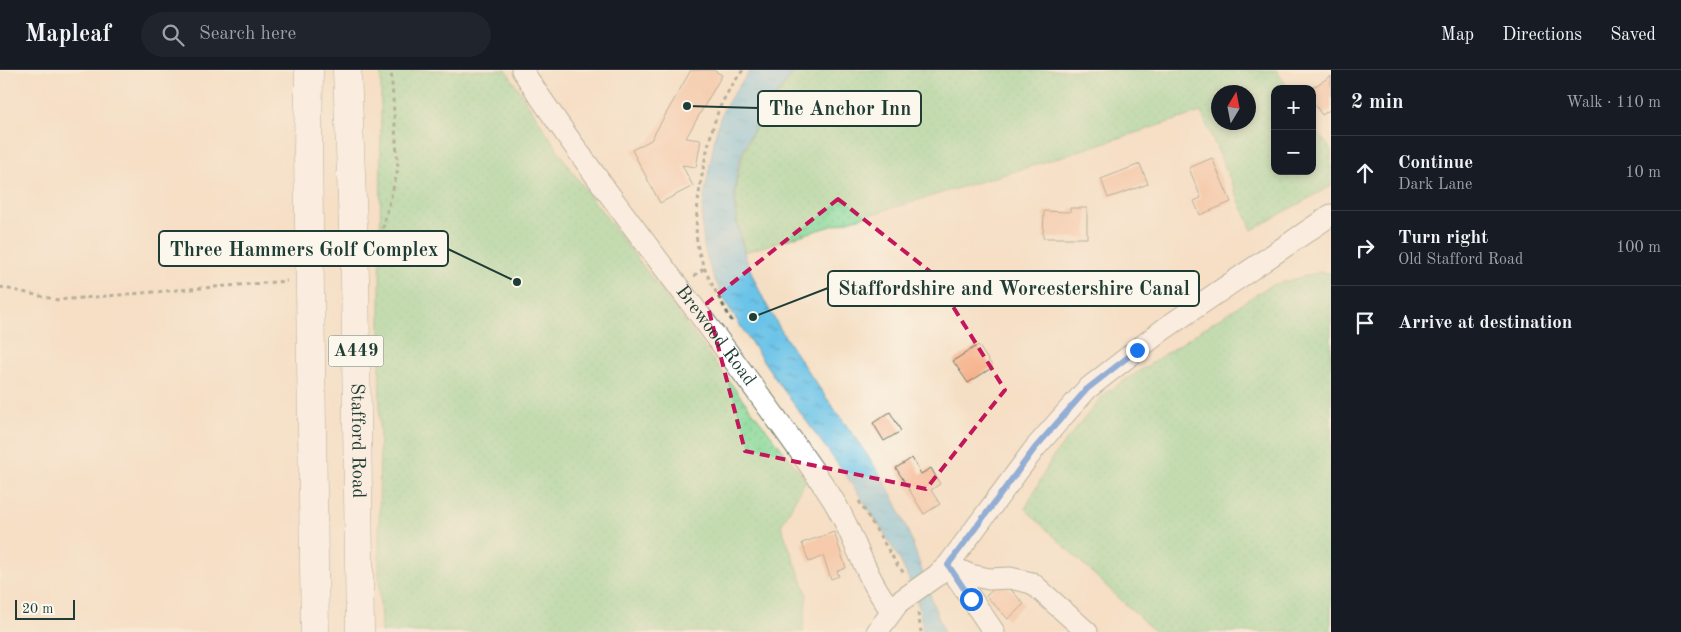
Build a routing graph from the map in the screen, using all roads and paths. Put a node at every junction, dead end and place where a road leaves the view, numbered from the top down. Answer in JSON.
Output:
{"nodes":[{"id":1,"x":309,"y":70,"type":"edge"},
{"id":2,"x":347,"y":70,"type":"edge"},
{"id":3,"x":391,"y":70,"type":"edge"},
{"id":4,"x":522,"y":70,"type":"edge"},
{"id":5,"x":743,"y":70,"type":"edge"},
{"id":6,"x":1331,"y":215,"type":"edge"},
{"id":7,"x":371,"y":248,"type":"dead end"},
{"id":8,"x":310,"y":279,"type":"junction"},
{"id":9,"x":0,"y":287,"type":"edge"},
{"id":10,"x":736,"y":328,"type":"dead end"},
{"id":11,"x":859,"y":500,"type":"dead end"},
{"id":12,"x":942,"y":570,"type":"junction"},
{"id":13,"x":906,"y":575,"type":"dead end"},
{"id":14,"x":903,"y":608,"type":"junction"},
{"id":15,"x":315,"y":632,"type":"edge"},
{"id":16,"x":360,"y":632,"type":"edge"},
{"id":17,"x":877,"y":632,"type":"edge"},
{"id":18,"x":921,"y":632,"type":"edge"},
{"id":19,"x":994,"y":632,"type":"edge"},
{"id":20,"x":1087,"y":632,"type":"edge"}],
"edges":[{"from":1,"to":8,"type":"highway","number":"A449"},
{"from":2,"to":16,"type":"highway","name":"Stafford Road","number":"A449"},
{"from":3,"to":7,"type":"path"},
{"from":4,"to":14,"type":"street","name":"Brewood Road"},
{"from":5,"to":10,"type":"path"},
{"from":6,"to":12,"type":"street"},
{"from":8,"to":9,"type":"path"},
{"from":8,"to":15,"type":"highway","number":"A449"},
{"from":11,"to":13,"type":"path"},
{"from":12,"to":14,"type":"street","bridge":true},
{"from":12,"to":19,"type":"street"},
{"from":12,"to":20,"type":"street"},
{"from":14,"to":17,"type":"street"},
{"from":14,"to":18,"type":"path"}]}
